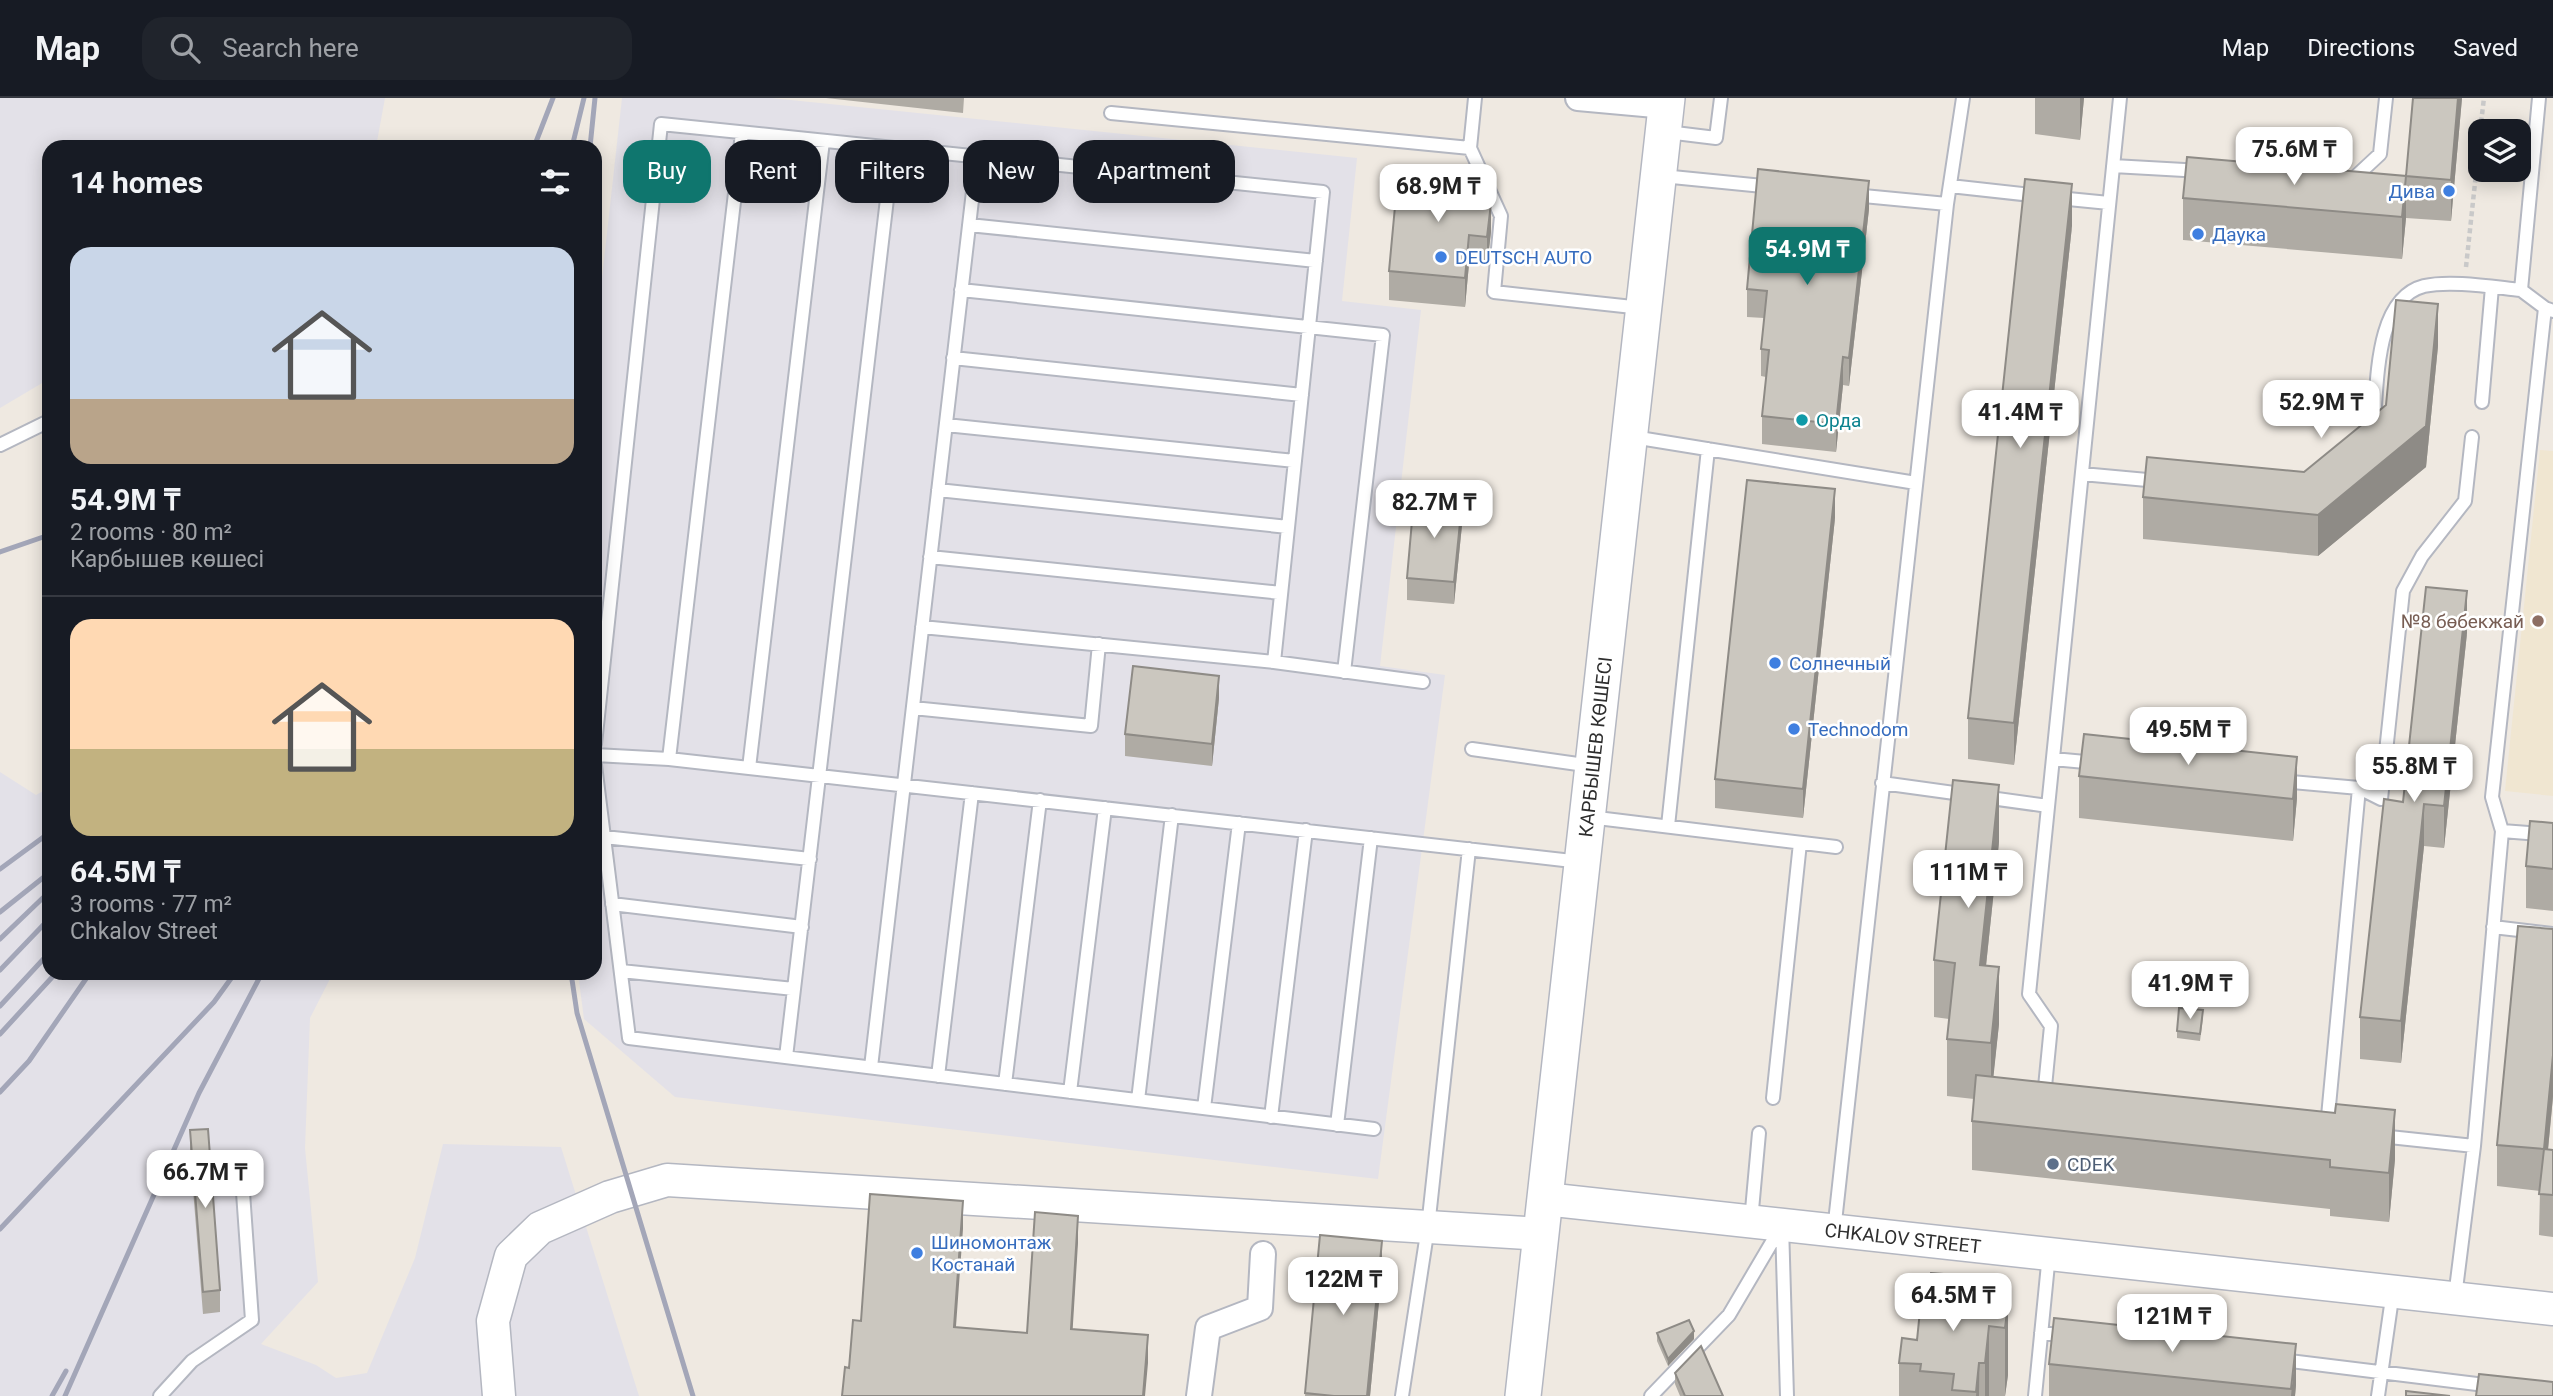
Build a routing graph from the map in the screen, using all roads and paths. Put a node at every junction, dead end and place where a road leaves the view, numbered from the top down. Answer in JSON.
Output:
{"nodes":[{"id":1,"x":1475,"y":98,"type":"edge"},
{"id":2,"x":1578,"y":98,"type":"edge"},
{"id":3,"x":1721,"y":98,"type":"edge"},
{"id":4,"x":1963,"y":98,"type":"edge"},
{"id":5,"x":2120,"y":98,"type":"edge"},
{"id":6,"x":2386,"y":98,"type":"edge"},
{"id":7,"x":2484,"y":98,"type":"edge"},
{"id":8,"x":2539,"y":98,"type":"edge"},
{"id":9,"x":1665,"y":112,"type":"edge"},
{"id":10,"x":1111,"y":113,"type":"dead end"},
{"id":11,"x":2482,"y":119,"type":"edge"},
{"id":12,"x":742,"y":132,"type":"junction"},
{"id":13,"x":823,"y":141,"type":"junction"},
{"id":14,"x":835,"y":142,"type":"edge"},
{"id":15,"x":1469,"y":148,"type":"junction"},
{"id":16,"x":1059,"y":165,"type":"edge"},
{"id":17,"x":2113,"y":166,"type":"junction"},
{"id":18,"x":2220,"y":172,"type":"edge"},
{"id":19,"x":1658,"y":175,"type":"junction"},
{"id":20,"x":2339,"y":180,"type":"edge"},
{"id":21,"x":2475,"y":182,"type":"edge"},
{"id":22,"x":1950,"y":186,"type":"junction"},
{"id":23,"x":1782,"y":188,"type":"edge"},
{"id":24,"x":1837,"y":193,"type":"edge"},
{"id":25,"x":887,"y":203,"type":"edge"},
{"id":26,"x":972,"y":203,"type":"edge"},
{"id":27,"x":2109,"y":203,"type":"junction"},
{"id":28,"x":1947,"y":204,"type":"junction"},
{"id":29,"x":969,"y":225,"type":"junction"},
{"id":30,"x":1316,"y":261,"type":"junction"},
{"id":31,"x":2464,"y":286,"type":"junction"},
{"id":32,"x":2492,"y":287,"type":"junction"},
{"id":33,"x":961,"y":290,"type":"junction"},
{"id":34,"x":2521,"y":290,"type":"junction"},
{"id":35,"x":1642,"y":308,"type":"junction"},
{"id":36,"x":2549,"y":310,"type":"edge"},
{"id":37,"x":1309,"y":327,"type":"junction"},
{"id":38,"x":953,"y":358,"type":"junction"},
{"id":39,"x":1302,"y":395,"type":"junction"},
{"id":40,"x":2482,"y":402,"type":"dead end"},
{"id":41,"x":42,"y":424,"type":"edge"},
{"id":42,"x":946,"y":425,"type":"junction"},
{"id":43,"x":1628,"y":436,"type":"junction"},
{"id":44,"x":2472,"y":437,"type":"dead end"},
{"id":45,"x":2363,"y":441,"type":"edge"},
{"id":46,"x":0,"y":445,"type":"edge"},
{"id":47,"x":1708,"y":449,"type":"junction"},
{"id":48,"x":1295,"y":461,"type":"junction"},
{"id":49,"x":2082,"y":474,"type":"junction"},
{"id":50,"x":2175,"y":482,"type":"edge"},
{"id":51,"x":1916,"y":483,"type":"junction"},
{"id":52,"x":938,"y":491,"type":"junction"},
{"id":53,"x":1288,"y":527,"type":"junction"},
{"id":54,"x":930,"y":557,"type":"junction"},
{"id":55,"x":1281,"y":593,"type":"junction"},
{"id":56,"x":922,"y":627,"type":"junction"},
{"id":57,"x":1099,"y":644,"type":"junction"},
{"id":58,"x":1274,"y":662,"type":"junction"},
{"id":59,"x":1344,"y":672,"type":"junction"},
{"id":60,"x":602,"y":678,"type":"edge"},
{"id":61,"x":1423,"y":682,"type":"dead end"},
{"id":62,"x":913,"y":708,"type":"junction"},
{"id":63,"x":1472,"y":749,"type":"dead end"},
{"id":64,"x":602,"y":755,"type":"edge"},
{"id":65,"x":669,"y":760,"type":"junction"},
{"id":66,"x":2053,"y":760,"type":"junction"},
{"id":67,"x":2109,"y":765,"type":"edge"},
{"id":68,"x":1592,"y":766,"type":"junction"},
{"id":69,"x":750,"y":768,"type":"junction"},
{"id":70,"x":819,"y":776,"type":"junction"},
{"id":71,"x":2262,"y":779,"type":"edge"},
{"id":72,"x":1882,"y":783,"type":"junction"},
{"id":73,"x":904,"y":785,"type":"junction"},
{"id":74,"x":2360,"y":788,"type":"junction"},
{"id":75,"x":972,"y":793,"type":"junction"},
{"id":76,"x":1040,"y":800,"type":"junction"},
{"id":77,"x":2049,"y":806,"type":"junction"},
{"id":78,"x":1105,"y":808,"type":"junction"},
{"id":79,"x":1172,"y":815,"type":"junction"},
{"id":80,"x":1587,"y":817,"type":"junction"},
{"id":81,"x":602,"y":821,"type":"edge"},
{"id":82,"x":1238,"y":823,"type":"junction"},
{"id":83,"x":1668,"y":827,"type":"junction"},
{"id":84,"x":1306,"y":830,"type":"junction"},
{"id":85,"x":2502,"y":831,"type":"junction"},
{"id":86,"x":2553,"y":835,"type":"edge"},
{"id":87,"x":604,"y":837,"type":"junction"},
{"id":88,"x":1371,"y":838,"type":"junction"},
{"id":89,"x":1800,"y":843,"type":"junction"},
{"id":90,"x":1836,"y":847,"type":"dead end"},
{"id":91,"x":1469,"y":849,"type":"junction"},
{"id":92,"x":810,"y":859,"type":"junction"},
{"id":93,"x":1582,"y":862,"type":"junction"},
{"id":94,"x":612,"y":904,"type":"junction"},
{"id":95,"x":802,"y":927,"type":"junction"},
{"id":96,"x":2493,"y":927,"type":"junction"},
{"id":97,"x":2553,"y":934,"type":"edge"},
{"id":98,"x":621,"y":971,"type":"junction"},
{"id":99,"x":794,"y":989,"type":"junction"},
{"id":100,"x":786,"y":1057,"type":"junction"},
{"id":101,"x":871,"y":1067,"type":"junction"},
{"id":102,"x":938,"y":1076,"type":"junction"},
{"id":103,"x":1005,"y":1084,"type":"junction"},
{"id":104,"x":1070,"y":1092,"type":"junction"},
{"id":105,"x":1773,"y":1098,"type":"dead end"},
{"id":106,"x":1138,"y":1100,"type":"junction"},
{"id":107,"x":2057,"y":1103,"type":"edge"},
{"id":108,"x":1204,"y":1108,"type":"junction"},
{"id":109,"x":1271,"y":1117,"type":"junction"},
{"id":110,"x":1337,"y":1125,"type":"junction"},
{"id":111,"x":1374,"y":1129,"type":"dead end"},
{"id":112,"x":2327,"y":1131,"type":"edge"},
{"id":113,"x":1759,"y":1133,"type":"dead end"},
{"id":114,"x":2367,"y":1135,"type":"edge"},
{"id":115,"x":2474,"y":1146,"type":"junction"},
{"id":116,"x":241,"y":1164,"type":"dead end"},
{"id":117,"x":1545,"y":1199,"type":"junction"},
{"id":118,"x":1751,"y":1222,"type":"junction"},
{"id":119,"x":1782,"y":1225,"type":"junction"},
{"id":120,"x":1428,"y":1227,"type":"junction"},
{"id":121,"x":1834,"y":1231,"type":"junction"},
{"id":122,"x":1541,"y":1234,"type":"junction"},
{"id":123,"x":1263,"y":1254,"type":"dead end"},
{"id":124,"x":2049,"y":1254,"type":"junction"},
{"id":125,"x":2393,"y":1291,"type":"junction"},
{"id":126,"x":2455,"y":1298,"type":"junction"},
{"id":127,"x":2553,"y":1309,"type":"edge"},
{"id":128,"x":2041,"y":1333,"type":"junction"},
{"id":129,"x":2082,"y":1338,"type":"edge"},
{"id":130,"x":2273,"y":1359,"type":"edge"},
{"id":131,"x":2382,"y":1372,"type":"junction"},
{"id":132,"x":2502,"y":1387,"type":"edge"},
{"id":133,"x":160,"y":1396,"type":"edge"},
{"id":134,"x":499,"y":1396,"type":"edge"},
{"id":135,"x":1199,"y":1396,"type":"edge"},
{"id":136,"x":1402,"y":1396,"type":"edge"},
{"id":137,"x":1523,"y":1396,"type":"edge"},
{"id":138,"x":1651,"y":1396,"type":"edge"},
{"id":139,"x":1787,"y":1396,"type":"edge"},
{"id":140,"x":2035,"y":1396,"type":"edge"},
{"id":141,"x":2378,"y":1396,"type":"edge"}],
"edges":[{"from":1,"to":15,"type":"lane"},
{"from":2,"to":9,"type":"street"},
{"from":3,"to":9,"type":"lane"},
{"from":4,"to":22,"type":"lane"},
{"from":5,"to":17,"type":"lane"},
{"from":6,"to":20,"type":"lane"},
{"from":7,"to":11,"type":"path"},
{"from":8,"to":34,"type":"lane"},
{"from":9,"to":19,"type":"main road","name":"КАРБЫШЕВ КӨШЕСІ"},
{"from":10,"to":15,"type":"lane"},
{"from":12,"to":13,"type":"lane"},
{"from":12,"to":60,"type":"lane"},
{"from":12,"to":65,"type":"lane"},
{"from":13,"to":14,"type":"lane"},
{"from":13,"to":69,"type":"lane"},
{"from":15,"to":35,"type":"lane"},
{"from":16,"to":30,"type":"lane"},
{"from":17,"to":18,"type":"lane"},
{"from":17,"to":27,"type":"lane"},
{"from":19,"to":23,"type":"lane"},
{"from":19,"to":35,"type":"main road","name":"КАРБЫШЕВ КӨШЕСІ"},
{"from":21,"to":31,"type":"path"},
{"from":22,"to":27,"type":"lane"},
{"from":22,"to":28,"type":"lane"},
{"from":24,"to":28,"type":"lane"},
{"from":25,"to":70,"type":"lane"},
{"from":26,"to":29,"type":"lane"},
{"from":27,"to":49,"type":"lane"},
{"from":28,"to":51,"type":"lane"},
{"from":29,"to":30,"type":"lane"},
{"from":29,"to":33,"type":"lane"},
{"from":30,"to":37,"type":"lane"},
{"from":31,"to":32,"type":"lane"},
{"from":31,"to":45,"type":"lane"},
{"from":32,"to":34,"type":"lane"},
{"from":32,"to":40,"type":"lane"},
{"from":33,"to":37,"type":"lane"},
{"from":33,"to":38,"type":"lane"},
{"from":34,"to":36,"type":"lane"},
{"from":35,"to":43,"type":"main road","name":"КАРБЫШЕВ КӨШЕСІ"},
{"from":36,"to":85,"type":"lane"},
{"from":37,"to":39,"type":"lane"},
{"from":37,"to":59,"type":"lane"},
{"from":38,"to":39,"type":"lane"},
{"from":38,"to":42,"type":"lane"},
{"from":39,"to":48,"type":"lane"},
{"from":41,"to":46,"type":"lane"},
{"from":42,"to":48,"type":"lane"},
{"from":42,"to":52,"type":"lane"},
{"from":43,"to":47,"type":"lane"},
{"from":43,"to":68,"type":"main road","name":"КАРБЫШЕВ КӨШЕСІ"},
{"from":44,"to":74,"type":"lane"},
{"from":47,"to":51,"type":"lane"},
{"from":47,"to":83,"type":"lane"},
{"from":48,"to":53,"type":"lane"},
{"from":49,"to":50,"type":"lane"},
{"from":49,"to":66,"type":"lane"},
{"from":51,"to":72,"type":"lane"},
{"from":52,"to":53,"type":"lane"},
{"from":52,"to":54,"type":"lane"},
{"from":53,"to":55,"type":"lane"},
{"from":54,"to":55,"type":"lane"},
{"from":54,"to":56,"type":"lane"},
{"from":55,"to":58,"type":"lane"},
{"from":56,"to":57,"type":"lane"},
{"from":56,"to":62,"type":"lane"},
{"from":57,"to":58,"type":"lane"},
{"from":57,"to":62,"type":"lane"},
{"from":58,"to":59,"type":"lane"},
{"from":59,"to":61,"type":"lane"},
{"from":62,"to":73,"type":"lane"},
{"from":63,"to":68,"type":"lane"},
{"from":64,"to":65,"type":"lane"},
{"from":65,"to":69,"type":"lane"},
{"from":66,"to":67,"type":"lane"},
{"from":66,"to":77,"type":"lane"},
{"from":68,"to":80,"type":"main road","name":"КАРБЫШЕВ КӨШЕСІ"},
{"from":69,"to":70,"type":"lane"},
{"from":70,"to":73,"type":"lane"},
{"from":70,"to":92,"type":"lane"},
{"from":71,"to":74,"type":"lane"},
{"from":72,"to":77,"type":"lane"},
{"from":72,"to":121,"type":"lane"},
{"from":73,"to":75,"type":"lane"},
{"from":73,"to":101,"type":"lane"},
{"from":74,"to":112,"type":"lane"},
{"from":75,"to":76,"type":"lane"},
{"from":75,"to":102,"type":"lane"},
{"from":76,"to":78,"type":"lane"},
{"from":76,"to":103,"type":"lane"},
{"from":77,"to":107,"type":"lane"},
{"from":78,"to":79,"type":"lane"},
{"from":78,"to":104,"type":"lane"},
{"from":79,"to":82,"type":"lane"},
{"from":79,"to":106,"type":"lane"},
{"from":80,"to":83,"type":"lane"},
{"from":80,"to":93,"type":"main road","name":"КАРБЫШЕВ КӨШЕСІ"},
{"from":81,"to":87,"type":"lane"},
{"from":82,"to":84,"type":"lane"},
{"from":82,"to":108,"type":"lane"},
{"from":83,"to":89,"type":"lane"},
{"from":84,"to":88,"type":"lane"},
{"from":84,"to":109,"type":"lane"},
{"from":85,"to":86,"type":"lane"},
{"from":85,"to":96,"type":"lane"},
{"from":87,"to":92,"type":"lane"},
{"from":87,"to":94,"type":"lane"},
{"from":88,"to":91,"type":"lane"},
{"from":88,"to":110,"type":"lane"},
{"from":89,"to":90,"type":"lane"},
{"from":89,"to":105,"type":"lane"},
{"from":91,"to":93,"type":"lane"},
{"from":91,"to":120,"type":"lane"},
{"from":92,"to":95,"type":"lane"},
{"from":93,"to":117,"type":"main road","name":"КАРБЫШЕВ КӨШЕСІ"},
{"from":94,"to":95,"type":"lane"},
{"from":94,"to":98,"type":"lane"},
{"from":95,"to":99,"type":"lane"},
{"from":96,"to":97,"type":"lane"},
{"from":96,"to":115,"type":"lane"},
{"from":98,"to":99,"type":"lane"},
{"from":98,"to":100,"type":"lane"},
{"from":99,"to":100,"type":"lane"},
{"from":100,"to":101,"type":"lane"},
{"from":101,"to":102,"type":"lane"},
{"from":102,"to":103,"type":"lane"},
{"from":103,"to":104,"type":"lane"},
{"from":104,"to":106,"type":"lane"},
{"from":106,"to":108,"type":"lane"},
{"from":108,"to":109,"type":"lane"},
{"from":109,"to":110,"type":"lane"},
{"from":110,"to":111,"type":"lane"},
{"from":113,"to":118,"type":"lane"},
{"from":114,"to":115,"type":"lane"},
{"from":115,"to":126,"type":"lane"},
{"from":116,"to":133,"type":"lane"},
{"from":117,"to":118,"type":"street","name":"CHKALOV STREET"},
{"from":117,"to":122,"type":"main road","name":"КАРБЫШЕВ КӨШЕСІ"},
{"from":118,"to":119,"type":"street","name":"CHKALOV STREET"},
{"from":119,"to":121,"type":"street","name":"CHKALOV STREET"},
{"from":119,"to":138,"type":"lane"},
{"from":119,"to":139,"type":"lane"},
{"from":120,"to":122,"type":"street"},
{"from":120,"to":134,"type":"street"},
{"from":120,"to":136,"type":"lane"},
{"from":121,"to":124,"type":"street","name":"CHKALOV STREET"},
{"from":122,"to":137,"type":"main road","name":"КАРБЫШЕВ КӨШЕСІ"},
{"from":123,"to":135,"type":"street"},
{"from":124,"to":125,"type":"street","name":"CHKALOV STREET"},
{"from":124,"to":128,"type":"lane"},
{"from":125,"to":126,"type":"street","name":"CHKALOV STREET"},
{"from":125,"to":131,"type":"lane"},
{"from":126,"to":127,"type":"street","name":"CHKALOV STREET"},
{"from":128,"to":129,"type":"lane"},
{"from":128,"to":140,"type":"lane"},
{"from":130,"to":131,"type":"lane"},
{"from":131,"to":132,"type":"lane"},
{"from":131,"to":141,"type":"lane"}]}
